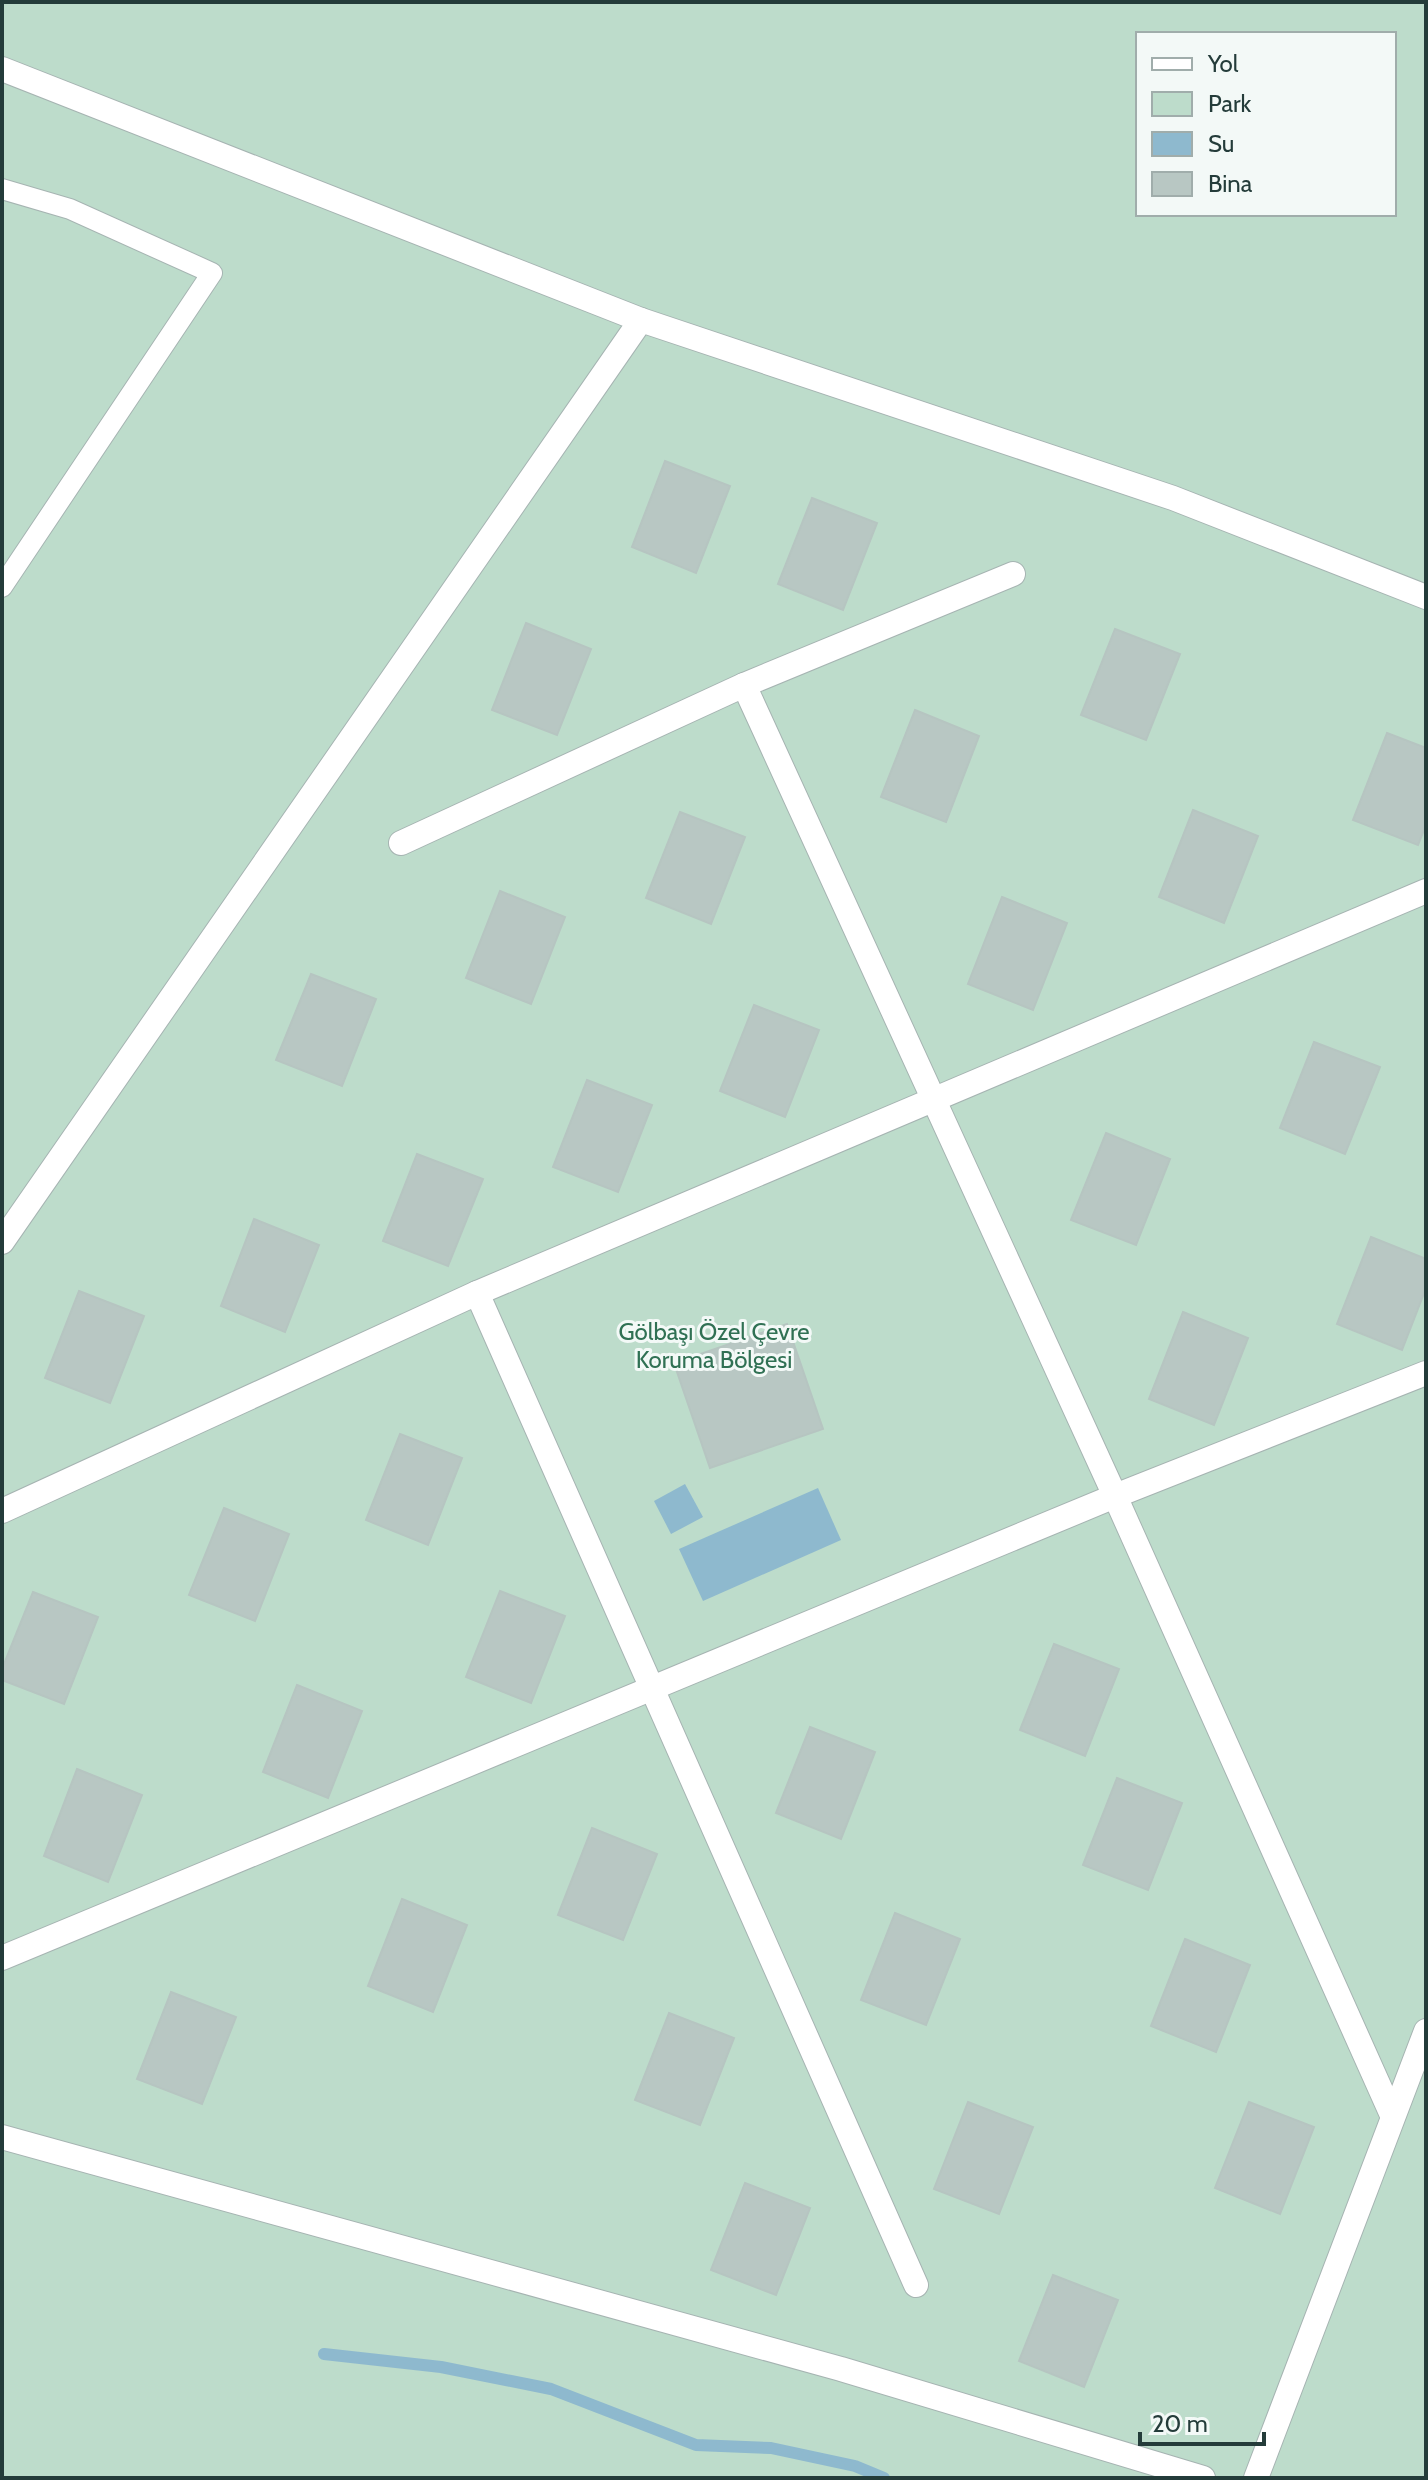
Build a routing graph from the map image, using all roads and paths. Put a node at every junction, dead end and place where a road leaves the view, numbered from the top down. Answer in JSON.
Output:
{"nodes":[{"id":1,"x":2,"y":69,"type":"edge"},
{"id":2,"x":2,"y":189,"type":"edge"},
{"id":3,"x":641,"y":320,"type":"junction"},
{"id":4,"x":1013,"y":574,"type":"dead end"},
{"id":5,"x":2,"y":587,"type":"edge"},
{"id":6,"x":1426,"y":597,"type":"edge"},
{"id":7,"x":744,"y":685,"type":"junction"},
{"id":8,"x":401,"y":843,"type":"dead end"},
{"id":9,"x":1426,"y":891,"type":"edge"},
{"id":10,"x":934,"y":1100,"type":"junction"},
{"id":11,"x":2,"y":1242,"type":"edge"},
{"id":12,"x":477,"y":1293,"type":"junction"},
{"id":13,"x":1426,"y":1373,"type":"edge"},
{"id":14,"x":1115,"y":1496,"type":"junction"},
{"id":15,"x":2,"y":1511,"type":"edge"},
{"id":16,"x":652,"y":1689,"type":"junction"},
{"id":17,"x":2,"y":1958,"type":"edge"},
{"id":18,"x":1426,"y":2031,"type":"edge"},
{"id":19,"x":1392,"y":2115,"type":"junction"},
{"id":20,"x":2,"y":2137,"type":"edge"},
{"id":21,"x":916,"y":2285,"type":"dead end"},
{"id":22,"x":1203,"y":2478,"type":"edge"},
{"id":23,"x":1256,"y":2478,"type":"edge"}],
"edges":[{"from":1,"to":3,"type":"street"},
{"from":2,"to":5,"type":"lane"},
{"from":3,"to":6,"type":"street"},
{"from":3,"to":11,"type":"street"},
{"from":4,"to":7,"type":"street"},
{"from":7,"to":8,"type":"street"},
{"from":7,"to":10,"type":"street"},
{"from":9,"to":10,"type":"street"},
{"from":10,"to":12,"type":"street"},
{"from":10,"to":14,"type":"street"},
{"from":12,"to":15,"type":"street"},
{"from":12,"to":16,"type":"street"},
{"from":13,"to":14,"type":"street"},
{"from":14,"to":16,"type":"street"},
{"from":14,"to":19,"type":"street"},
{"from":16,"to":17,"type":"street"},
{"from":16,"to":21,"type":"street"},
{"from":18,"to":19,"type":"street"},
{"from":19,"to":23,"type":"street"},
{"from":20,"to":22,"type":"street"}]}
